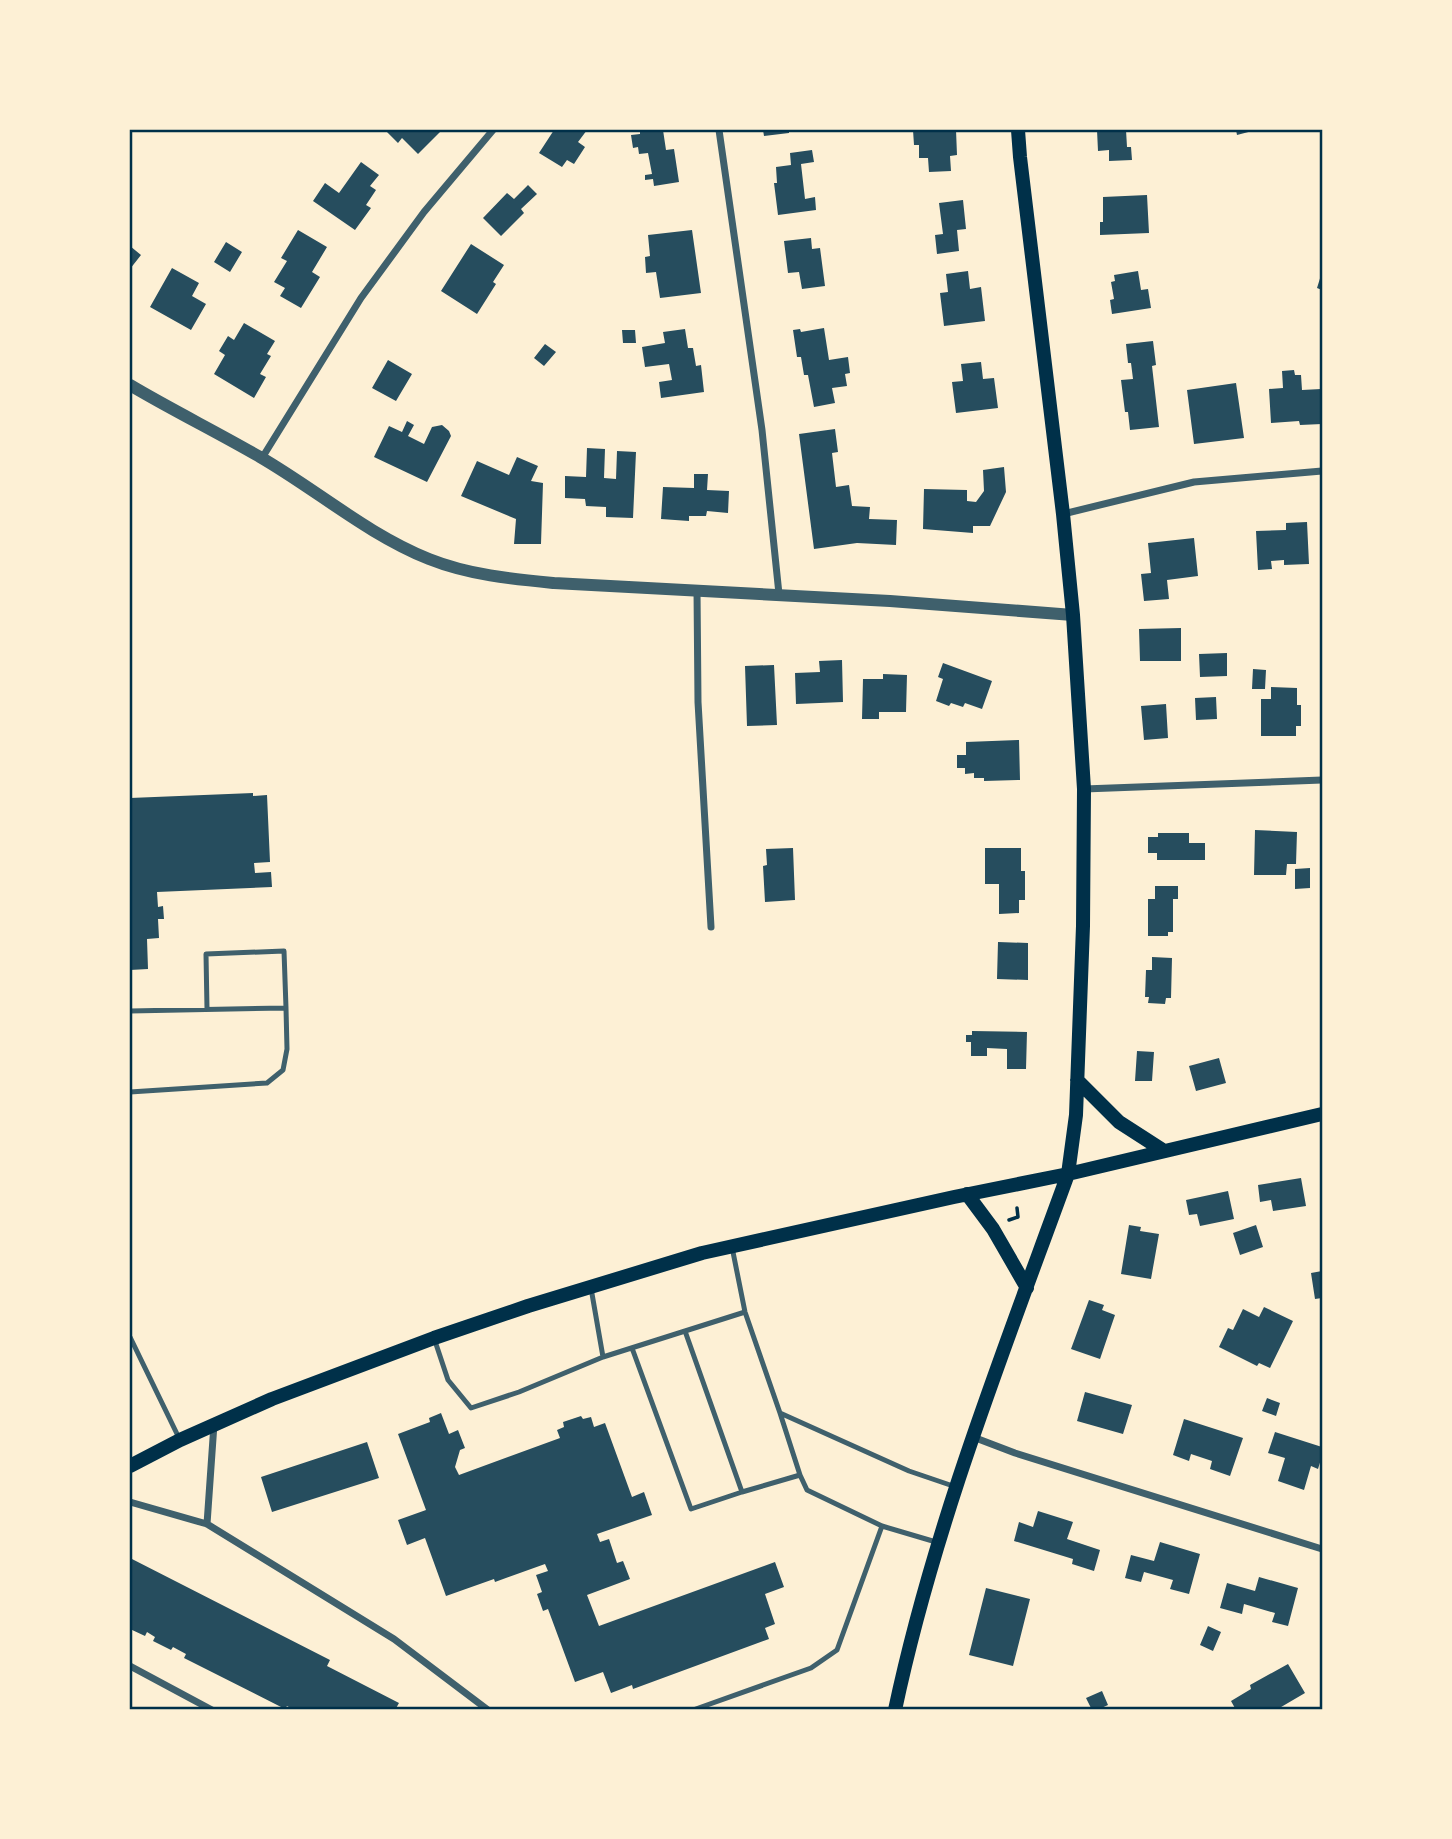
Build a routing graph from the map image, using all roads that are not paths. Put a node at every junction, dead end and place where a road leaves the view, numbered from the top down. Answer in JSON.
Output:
{"nodes":[{"id":1,"x":493,"y":130,"type":"edge"},
{"id":2,"x":719,"y":130,"type":"edge"},
{"id":3,"x":1018,"y":130,"type":"edge"},
{"id":4,"x":130,"y":385,"type":"edge"},
{"id":5,"x":262,"y":458,"type":"junction"},
{"id":6,"x":1322,"y":471,"type":"edge"},
{"id":7,"x":1063,"y":514,"type":"junction"},
{"id":8,"x":697,"y":590,"type":"junction"},
{"id":9,"x":779,"y":594,"type":"junction"},
{"id":10,"x":1073,"y":615,"type":"junction"},
{"id":11,"x":1322,"y":780,"type":"edge"},
{"id":12,"x":1084,"y":789,"type":"junction"},
{"id":13,"x":711,"y":927,"type":"dead end"},
{"id":14,"x":286,"y":1008,"type":"junction"},
{"id":15,"x":207,"y":1009,"type":"junction"},
{"id":16,"x":130,"y":1011,"type":"edge"},
{"id":17,"x":1077,"y":1080,"type":"junction"},
{"id":18,"x":130,"y":1091,"type":"edge"},
{"id":19,"x":1322,"y":1114,"type":"edge"},
{"id":20,"x":1164,"y":1151,"type":"junction"},
{"id":21,"x":1068,"y":1174,"type":"junction"},
{"id":22,"x":967,"y":1194,"type":"junction"},
{"id":23,"x":732,"y":1246,"type":"junction"},
{"id":24,"x":591,"y":1286,"type":"junction"},
{"id":25,"x":1027,"y":1288,"type":"junction"},
{"id":26,"x":745,"y":1312,"type":"junction"},
{"id":27,"x":685,"y":1331,"type":"junction"},
{"id":28,"x":130,"y":1337,"type":"edge"},
{"id":29,"x":434,"y":1338,"type":"junction"},
{"id":30,"x":632,"y":1348,"type":"junction"},
{"id":31,"x":603,"y":1357,"type":"junction"},
{"id":32,"x":780,"y":1413,"type":"junction"},
{"id":33,"x":214,"y":1424,"type":"junction"},
{"id":34,"x":973,"y":1437,"type":"junction"},
{"id":35,"x":180,"y":1440,"type":"junction"},
{"id":36,"x":130,"y":1466,"type":"edge"},
{"id":37,"x":800,"y":1475,"type":"junction"},
{"id":38,"x":956,"y":1487,"type":"junction"},
{"id":39,"x":742,"y":1492,"type":"junction"},
{"id":40,"x":130,"y":1502,"type":"edge"},
{"id":41,"x":207,"y":1524,"type":"junction"},
{"id":42,"x":882,"y":1526,"type":"junction"},
{"id":43,"x":938,"y":1543,"type":"junction"},
{"id":44,"x":1322,"y":1549,"type":"edge"},
{"id":45,"x":130,"y":1666,"type":"edge"},
{"id":46,"x":212,"y":1710,"type":"edge"},
{"id":47,"x":488,"y":1710,"type":"edge"},
{"id":48,"x":693,"y":1710,"type":"edge"},
{"id":49,"x":895,"y":1710,"type":"edge"}],
"edges":[{"from":1,"to":5,"type":"street"},
{"from":2,"to":9,"type":"street"},
{"from":3,"to":7,"type":"main road"},
{"from":4,"to":5,"type":"street"},
{"from":5,"to":8,"type":"street"},
{"from":6,"to":7,"type":"street"},
{"from":7,"to":10,"type":"main road"},
{"from":8,"to":9,"type":"street"},
{"from":8,"to":13,"type":"street"},
{"from":9,"to":10,"type":"street"},
{"from":10,"to":12,"type":"main road"},
{"from":11,"to":12,"type":"street"},
{"from":12,"to":17,"type":"main road"},
{"from":14,"to":15,"type":"lane"},
{"from":14,"to":15,"type":"lane"},
{"from":14,"to":18,"type":"lane"},
{"from":15,"to":16,"type":"lane"},
{"from":17,"to":20,"type":"main road"},
{"from":17,"to":21,"type":"main road"},
{"from":19,"to":20,"type":"main road"},
{"from":20,"to":21,"type":"main road"},
{"from":21,"to":22,"type":"main road"},
{"from":21,"to":25,"type":"main road"},
{"from":22,"to":23,"type":"main road"},
{"from":22,"to":25,"type":"main road"},
{"from":23,"to":24,"type":"main road"},
{"from":23,"to":26,"type":"lane"},
{"from":24,"to":29,"type":"main road"},
{"from":24,"to":31,"type":"lane"},
{"from":25,"to":34,"type":"main road"},
{"from":26,"to":27,"type":"lane"},
{"from":26,"to":32,"type":"lane"},
{"from":27,"to":30,"type":"lane"},
{"from":27,"to":39,"type":"lane"},
{"from":28,"to":35,"type":"lane"},
{"from":29,"to":31,"type":"lane"},
{"from":29,"to":33,"type":"main road"},
{"from":30,"to":31,"type":"lane"},
{"from":30,"to":39,"type":"lane"},
{"from":32,"to":37,"type":"lane"},
{"from":32,"to":38,"type":"lane"},
{"from":33,"to":35,"type":"main road"},
{"from":33,"to":41,"type":"street"},
{"from":34,"to":38,"type":"main road"},
{"from":34,"to":44,"type":"street"},
{"from":35,"to":36,"type":"main road"},
{"from":37,"to":39,"type":"lane"},
{"from":37,"to":42,"type":"lane"},
{"from":38,"to":43,"type":"main road"},
{"from":40,"to":41,"type":"street"},
{"from":41,"to":47,"type":"street"},
{"from":42,"to":43,"type":"lane"},
{"from":42,"to":48,"type":"lane"},
{"from":43,"to":49,"type":"main road"},
{"from":45,"to":46,"type":"street"}]}
